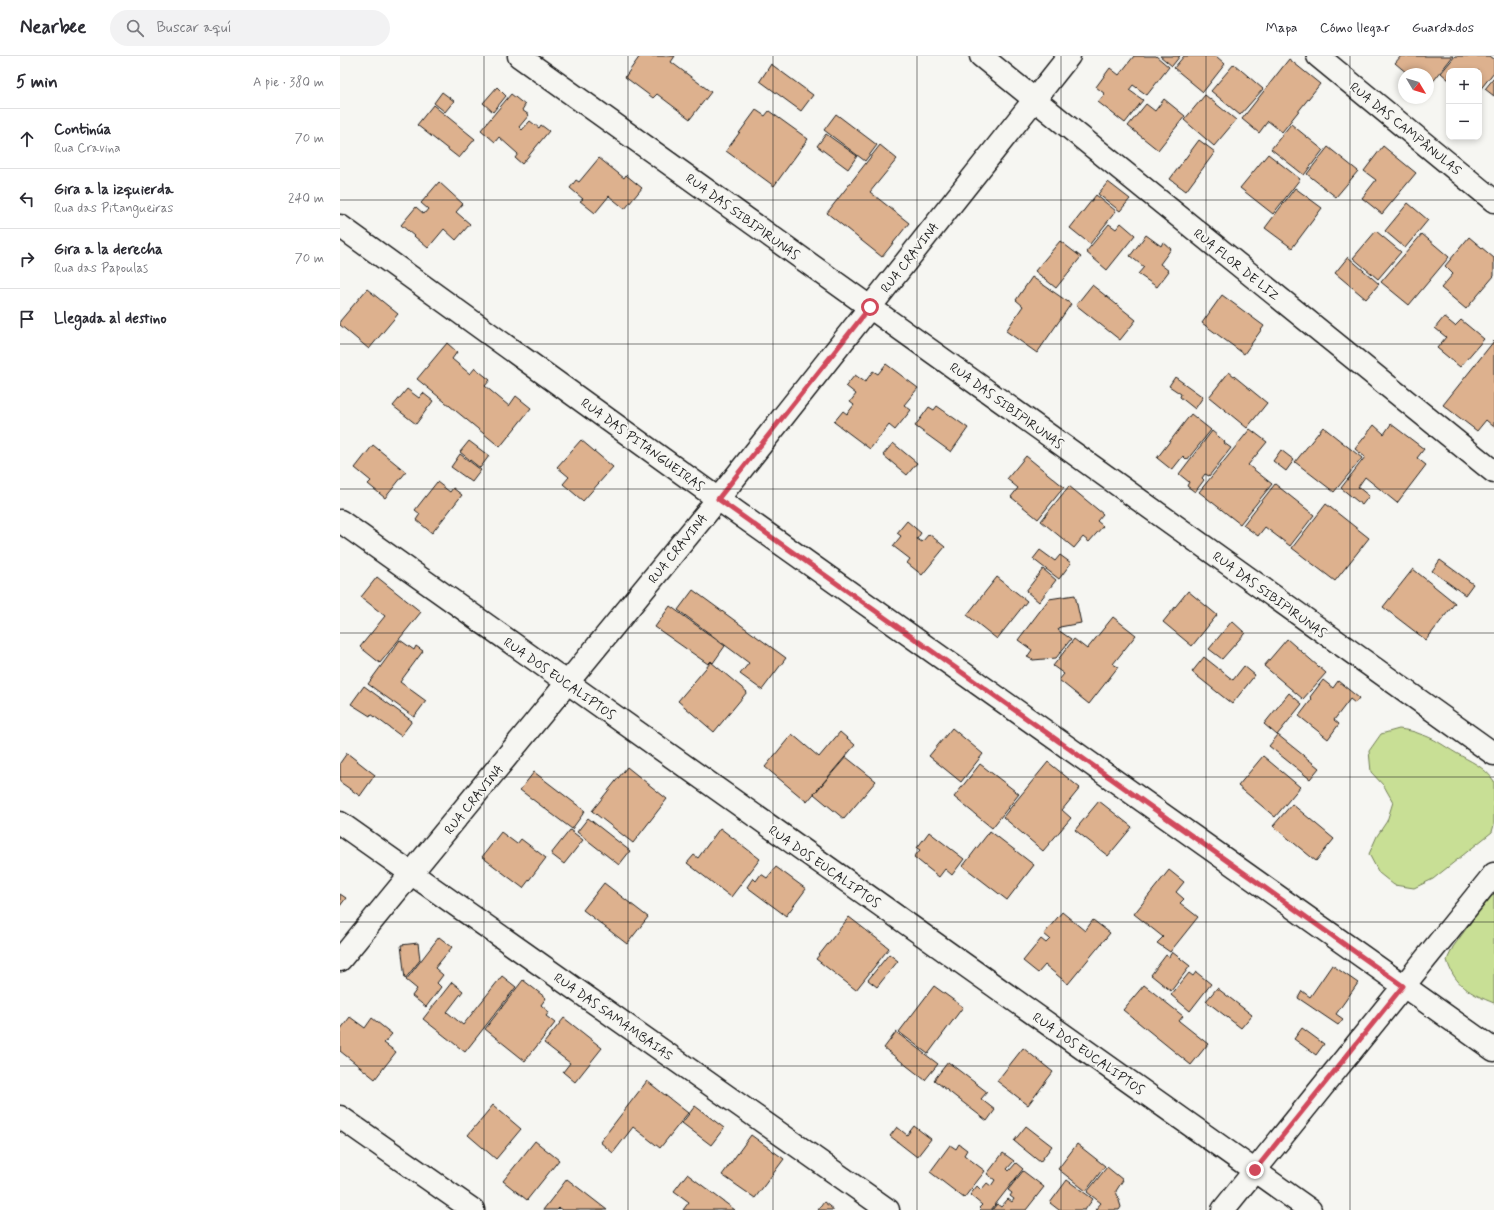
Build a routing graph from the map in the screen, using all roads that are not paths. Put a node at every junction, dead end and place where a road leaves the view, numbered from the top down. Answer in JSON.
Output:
{"nodes":[{"id":1,"x":519,"y":56,"type":"edge"},
{"id":2,"x":981,"y":56,"type":"edge"},
{"id":3,"x":1069,"y":56,"type":"edge"},
{"id":4,"x":1318,"y":56,"type":"edge"},
{"id":5,"x":1034,"y":99,"type":"junction"},
{"id":6,"x":1494,"y":201,"type":"edge"},
{"id":7,"x":340,"y":226,"type":"edge"},
{"id":8,"x":870,"y":307,"type":"junction"},
{"id":9,"x":1494,"y":472,"type":"edge"},
{"id":10,"x":718,"y":499,"type":"junction"},
{"id":11,"x":340,"y":521,"type":"edge"},
{"id":12,"x":567,"y":684,"type":"junction"},
{"id":13,"x":1494,"y":754,"type":"edge"},
{"id":14,"x":340,"y":822,"type":"edge"},
{"id":15,"x":412,"y":873,"type":"junction"},
{"id":16,"x":1494,"y":874,"type":"edge"},
{"id":17,"x":340,"y":960,"type":"edge"},
{"id":18,"x":1403,"y":986,"type":"junction"},
{"id":19,"x":1494,"y":1050,"type":"edge"},
{"id":20,"x":340,"y":1117,"type":"edge"},
{"id":21,"x":1255,"y":1170,"type":"junction"},
{"id":22,"x":473,"y":1210,"type":"edge"},
{"id":23,"x":888,"y":1210,"type":"edge"},
{"id":24,"x":1223,"y":1210,"type":"edge"},
{"id":25,"x":1310,"y":1210,"type":"edge"}],
"edges":[{"from":1,"to":8,"type":"street","name":"RUA DAS SIBIPIRUNAS"},
{"from":2,"to":5,"type":"street","name":"RUA FLOR DE LIZ"},
{"from":3,"to":5,"type":"street","name":"RUA CRAVINA"},
{"from":4,"to":6,"type":"street","name":"RUA DAS CAMPÂNULAS"},
{"from":5,"to":8,"type":"street","name":"RUA CRAVINA"},
{"from":5,"to":9,"type":"street","name":"RUA FLOR DE LIZ"},
{"from":7,"to":10,"type":"street","name":"RUA DAS PITANGUEIRAS"},
{"from":8,"to":10,"type":"street","name":"RUA CRAVINA"},
{"from":8,"to":13,"type":"street","name":"RUA DAS SIBIPIRUNAS"},
{"from":10,"to":12,"type":"street","name":"RUA CRAVINA"},
{"from":10,"to":18,"type":"street","name":"RUA DAS PITANGUEIRAS"},
{"from":11,"to":12,"type":"street","name":"RUA DOS EUCALIPTOS"},
{"from":12,"to":15,"type":"street","name":"RUA CRAVINA"},
{"from":12,"to":21,"type":"street","name":"RUA DOS EUCALIPTOS"},
{"from":14,"to":15,"type":"street","name":"RUA DAS SAMAMBAIAS"},
{"from":15,"to":17,"type":"street","name":"RUA CRAVINA"},
{"from":15,"to":23,"type":"street","name":"RUA DAS SAMAMBAIAS"},
{"from":16,"to":18,"type":"street"},
{"from":18,"to":19,"type":"street","name":"RUA DAS PITANGUEIRAS"},
{"from":18,"to":21,"type":"street"},
{"from":20,"to":22,"type":"street"},
{"from":21,"to":24,"type":"street"},
{"from":21,"to":25,"type":"street","name":"RUA DOS EUCALIPTOS"}]}
